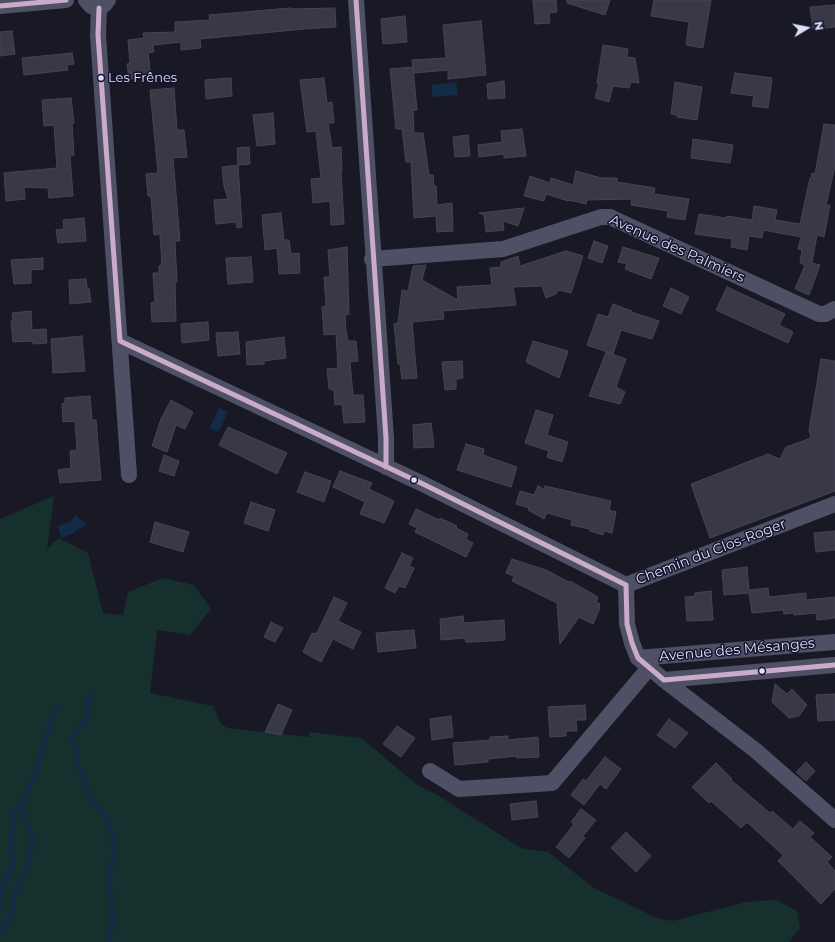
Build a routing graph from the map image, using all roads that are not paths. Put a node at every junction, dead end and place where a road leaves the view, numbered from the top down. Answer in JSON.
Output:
{"nodes":[{"id":1,"x":66,"y":0,"type":"edge"},
{"id":2,"x":356,"y":0,"type":"edge"},
{"id":3,"x":98,"y":2,"type":"edge"},
{"id":4,"x":0,"y":6,"type":"edge"},
{"id":5,"x":372,"y":259,"type":"junction"},
{"id":6,"x":835,"y":309,"type":"edge"},
{"id":7,"x":120,"y":341,"type":"junction"},
{"id":8,"x":386,"y":467,"type":"junction"},
{"id":9,"x":129,"y":475,"type":"dead end"},
{"id":10,"x":835,"y":504,"type":"edge"},
{"id":11,"x":626,"y":585,"type":"junction"},
{"id":12,"x":835,"y":642,"type":"edge"},
{"id":13,"x":644,"y":663,"type":"junction"},
{"id":14,"x":835,"y":665,"type":"edge"},
{"id":15,"x":664,"y":680,"type":"junction"},
{"id":16,"x":430,"y":771,"type":"dead end"},
{"id":17,"x":835,"y":820,"type":"edge"}],
"edges":[{"from":1,"to":4,"type":"street"},
{"from":2,"to":5,"type":"street"},
{"from":3,"to":7,"type":"street"},
{"from":5,"to":6,"type":"street","name":"Avenue des Palmiers"},
{"from":5,"to":8,"type":"street"},
{"from":7,"to":8,"type":"street"},
{"from":7,"to":9,"type":"street"},
{"from":8,"to":11,"type":"street"},
{"from":10,"to":11,"type":"street","name":"Chemin du Clos-Roger"},
{"from":11,"to":13,"type":"street","name":"Chemin du Clos-Roger"},
{"from":12,"to":13,"type":"street","name":"Avenue des Mésanges"},
{"from":13,"to":15,"type":"street"},
{"from":13,"to":16,"type":"street"},
{"from":14,"to":15,"type":"street","name":"Avenue des Mésanges"},
{"from":15,"to":17,"type":"street"}]}
